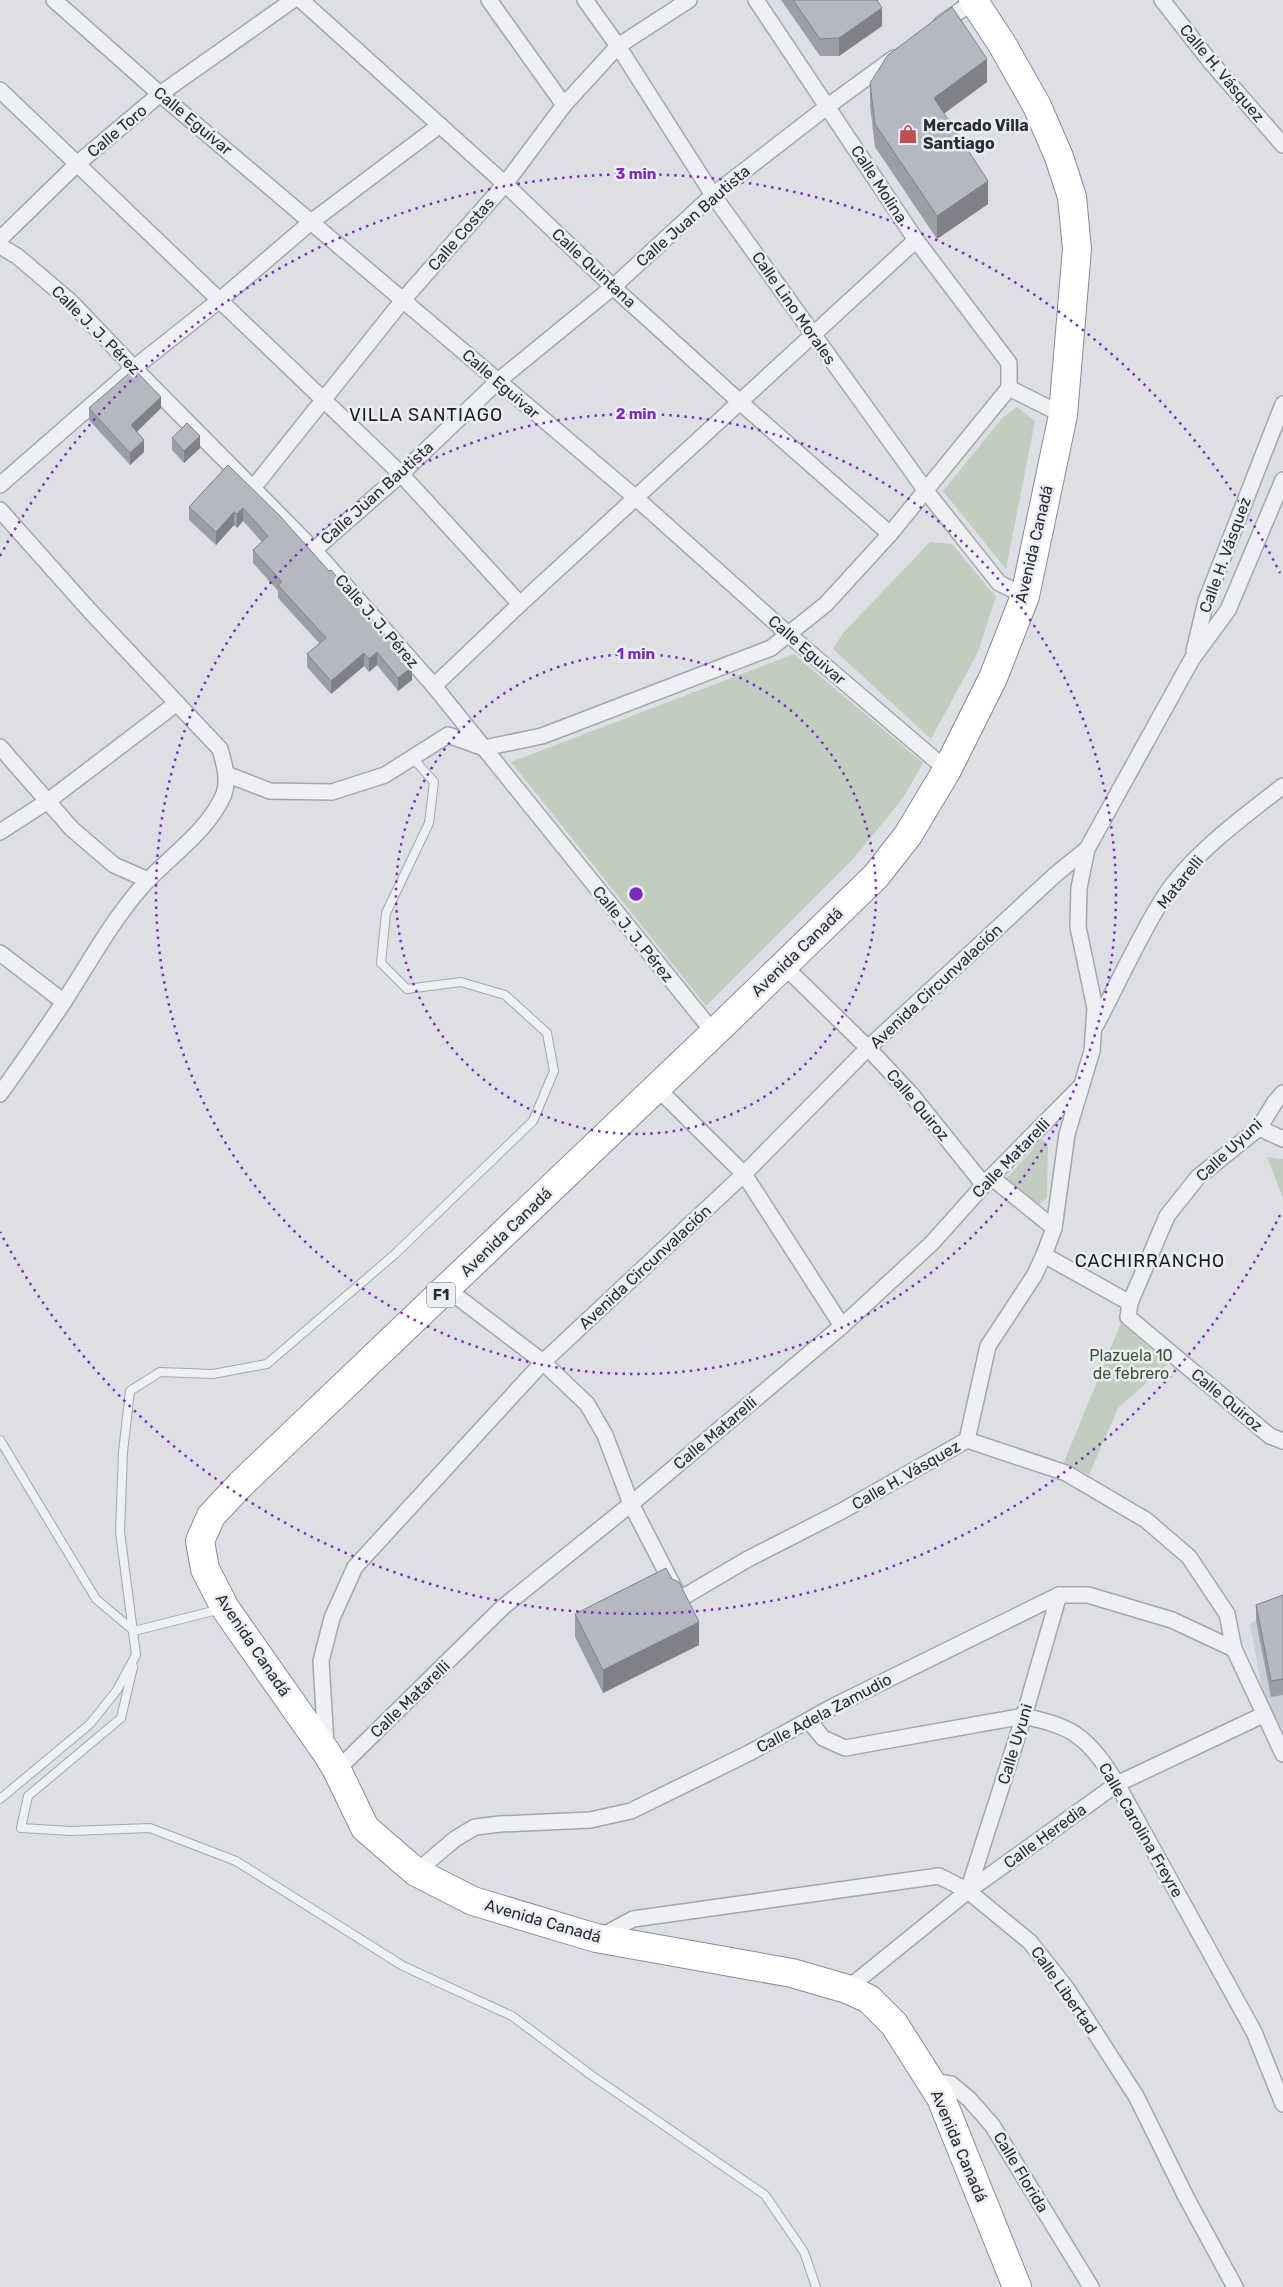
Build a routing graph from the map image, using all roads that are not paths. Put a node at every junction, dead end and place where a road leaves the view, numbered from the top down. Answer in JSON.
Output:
{"nodes":[{"id":1,"x":54,"y":0,"type":"edge"},
{"id":2,"x":293,"y":0,"type":"edge"},
{"id":3,"x":301,"y":0,"type":"edge"},
{"id":4,"x":489,"y":0,"type":"edge"},
{"id":5,"x":585,"y":0,"type":"edge"},
{"id":6,"x":688,"y":0,"type":"edge"},
{"id":7,"x":756,"y":0,"type":"edge"},
{"id":8,"x":974,"y":0,"type":"edge"},
{"id":9,"x":1162,"y":0,"type":"edge"},
{"id":10,"x":925,"y":36,"type":"edge"},
{"id":11,"x":618,"y":46,"type":"junction"},
{"id":12,"x":909,"y":47,"type":"edge"},
{"id":13,"x":0,"y":90,"type":"edge"},
{"id":14,"x":160,"y":94,"type":"junction"},
{"id":15,"x":564,"y":105,"type":"junction"},
{"id":16,"x":828,"y":106,"type":"junction"},
{"id":17,"x":440,"y":125,"type":"junction"},
{"id":18,"x":1283,"y":144,"type":"edge"},
{"id":19,"x":77,"y":164,"type":"junction"},
{"id":20,"x":505,"y":184,"type":"junction"},
{"id":21,"x":713,"y":195,"type":"junction"},
{"id":22,"x":311,"y":222,"type":"junction"},
{"id":23,"x":0,"y":239,"type":"edge"},
{"id":24,"x":916,"y":240,"type":"junction"},
{"id":25,"x":0,"y":246,"type":"edge"},
{"id":26,"x":613,"y":287,"type":"junction"},
{"id":27,"x":220,"y":299,"type":"junction"},
{"id":28,"x":404,"y":300,"type":"junction"},
{"id":29,"x":813,"y":337,"type":"junction"},
{"id":30,"x":134,"y":368,"type":"junction"},
{"id":31,"x":498,"y":381,"type":"junction"},
{"id":32,"x":1009,"y":388,"type":"junction"},
{"id":33,"x":323,"y":399,"type":"junction"},
{"id":34,"x":741,"y":403,"type":"junction"},
{"id":35,"x":1283,"y":404,"type":"edge"},
{"id":36,"x":1063,"y":415,"type":"junction"},
{"id":37,"x":400,"y":474,"type":"junction"},
{"id":38,"x":1283,"y":480,"type":"edge"},
{"id":39,"x":0,"y":485,"type":"edge"},
{"id":40,"x":253,"y":488,"type":"junction"},
{"id":41,"x":926,"y":491,"type":"junction"},
{"id":42,"x":636,"y":498,"type":"junction"},
{"id":43,"x":0,"y":510,"type":"edge"},
{"id":44,"x":890,"y":534,"type":"junction"},
{"id":45,"x":314,"y":550,"type":"junction"},
{"id":46,"x":1024,"y":596,"type":"junction"},
{"id":47,"x":520,"y":604,"type":"junction"},
{"id":48,"x":788,"y":634,"type":"junction"},
{"id":49,"x":1192,"y":660,"type":"junction"},
{"id":50,"x":434,"y":686,"type":"junction"},
{"id":51,"x":177,"y":703,"type":"junction"},
{"id":52,"x":0,"y":747,"type":"edge"},
{"id":53,"x":484,"y":748,"type":"junction"},
{"id":54,"x":412,"y":757,"type":"junction"},
{"id":55,"x":947,"y":770,"type":"junction"},
{"id":56,"x":226,"y":774,"type":"junction"},
{"id":57,"x":1283,"y":786,"type":"edge"},
{"id":58,"x":48,"y":801,"type":"junction"},
{"id":59,"x":0,"y":832,"type":"edge"},
{"id":60,"x":1087,"y":849,"type":"junction"},
{"id":61,"x":148,"y":880,"type":"junction"},
{"id":62,"x":0,"y":953,"type":"edge"},
{"id":63,"x":783,"y":965,"type":"junction"},
{"id":64,"x":64,"y":1002,"type":"junction"},
{"id":65,"x":1093,"y":1029,"type":"junction"},
{"id":66,"x":714,"y":1033,"type":"junction"},
{"id":67,"x":868,"y":1048,"type":"junction"},
{"id":68,"x":1082,"y":1085,"type":"junction"},
{"id":69,"x":656,"y":1087,"type":"junction"},
{"id":70,"x":1283,"y":1093,"type":"edge"},
{"id":71,"x":0,"y":1094,"type":"edge"},
{"id":72,"x":1258,"y":1128,"type":"junction"},
{"id":73,"x":1283,"y":1139,"type":"edge"},
{"id":74,"x":744,"y":1174,"type":"junction"},
{"id":75,"x":988,"y":1181,"type":"junction"},
{"id":76,"x":1054,"y":1228,"type":"junction"},
{"id":77,"x":1044,"y":1256,"type":"junction"},
{"id":78,"x":446,"y":1289,"type":"junction"},
{"id":79,"x":1129,"y":1310,"type":"junction"},
{"id":80,"x":842,"y":1326,"type":"junction"},
{"id":81,"x":543,"y":1362,"type":"junction"},
{"id":82,"x":0,"y":1440,"type":"edge"},
{"id":83,"x":967,"y":1440,"type":"junction"},
{"id":84,"x":1283,"y":1441,"type":"edge"},
{"id":85,"x":631,"y":1504,"type":"junction"},
{"id":86,"x":1059,"y":1595,"type":"junction"},
{"id":87,"x":225,"y":1608,"type":"junction"},
{"id":88,"x":134,"y":1631,"type":"junction"},
{"id":89,"x":1234,"y":1650,"type":"junction"},
{"id":90,"x":136,"y":1655,"type":"junction"},
{"id":91,"x":1263,"y":1715,"type":"junction"},
{"id":92,"x":1024,"y":1716,"type":"junction"},
{"id":93,"x":809,"y":1721,"type":"junction"},
{"id":94,"x":1283,"y":1754,"type":"edge"},
{"id":95,"x":332,"y":1761,"type":"junction"},
{"id":96,"x":1117,"y":1784,"type":"junction"},
{"id":97,"x":0,"y":1798,"type":"edge"},
{"id":98,"x":416,"y":1872,"type":"junction"},
{"id":99,"x":968,"y":1891,"type":"junction"},
{"id":100,"x":596,"y":1938,"type":"junction"},
{"id":101,"x":847,"y":1989,"type":"junction"},
{"id":102,"x":930,"y":2081,"type":"junction"},
{"id":103,"x":1283,"y":2104,"type":"edge"},
{"id":104,"x":816,"y":2287,"type":"edge"},
{"id":105,"x":1017,"y":2287,"type":"edge"},
{"id":106,"x":1091,"y":2287,"type":"edge"},
{"id":107,"x":1235,"y":2287,"type":"edge"}],
"edges":[{"from":1,"to":14,"type":"street","name":"Calle Eguivar"},
{"from":2,"to":14,"type":"street","name":"Calle Toro"},
{"from":3,"to":17,"type":"street","name":"Calle Quintana"},
{"from":4,"to":15,"type":"street"},
{"from":5,"to":11,"type":"street","name":"Calle Lino Morales"},
{"from":6,"to":11,"type":"street","name":"Calle Costas"},
{"from":7,"to":16,"type":"street","name":"Calle Molina"},
{"from":8,"to":10,"type":"street"},
{"from":8,"to":36,"type":"highway","name":"Avenida Canadá","number":"F1"},
{"from":9,"to":18,"type":"street","name":"Calle H. Vásquez"},
{"from":11,"to":15,"type":"street","name":"Calle Costas"},
{"from":11,"to":21,"type":"street","name":"Calle Lino Morales"},
{"from":12,"to":16,"type":"street","name":"Calle Juan Bautista"},
{"from":13,"to":19,"type":"street"},
{"from":14,"to":19,"type":"street","name":"Calle Toro"},
{"from":14,"to":22,"type":"street","name":"Calle Eguivar"},
{"from":15,"to":20,"type":"street","name":"Calle Costas"},
{"from":16,"to":21,"type":"street","name":"Calle Juan Bautista"},
{"from":16,"to":24,"type":"street","name":"Calle Molina"},
{"from":17,"to":20,"type":"street","name":"Calle Quintana"},
{"from":17,"to":22,"type":"street"},
{"from":19,"to":23,"type":"street","name":"Calle Toro"},
{"from":19,"to":27,"type":"street"},
{"from":20,"to":26,"type":"street","name":"Calle Quintana"},
{"from":20,"to":28,"type":"street","name":"Calle Costas"},
{"from":21,"to":26,"type":"street","name":"Calle Juan Bautista"},
{"from":21,"to":29,"type":"street","name":"Calle Lino Morales"},
{"from":22,"to":27,"type":"street"},
{"from":22,"to":28,"type":"street","name":"Calle Eguivar"},
{"from":24,"to":29,"type":"street"},
{"from":24,"to":32,"type":"street","name":"Calle Molina"},
{"from":25,"to":30,"type":"street","name":"Calle J. J. Pérez"},
{"from":26,"to":31,"type":"street","name":"Calle Juan Bautista"},
{"from":26,"to":34,"type":"street","name":"Calle Quintana"},
{"from":27,"to":30,"type":"street"},
{"from":27,"to":33,"type":"street"},
{"from":28,"to":31,"type":"street","name":"Calle Eguivar"},
{"from":28,"to":33,"type":"street","name":"Calle Costas"},
{"from":29,"to":34,"type":"street"},
{"from":29,"to":41,"type":"street","name":"Calle Lino Morales"},
{"from":30,"to":39,"type":"street"},
{"from":30,"to":40,"type":"street","name":"Calle J. J. Pérez"},
{"from":31,"to":37,"type":"street","name":"Calle Juan Bautista"},
{"from":31,"to":42,"type":"street","name":"Calle Eguivar"},
{"from":32,"to":36,"type":"street"},
{"from":32,"to":41,"type":"street"},
{"from":33,"to":37,"type":"street"},
{"from":33,"to":40,"type":"street","name":"Calle Costas"},
{"from":34,"to":42,"type":"street"},
{"from":34,"to":44,"type":"street","name":"Calle Quintana"},
{"from":35,"to":49,"type":"street","name":"Calle H. Vásquez"},
{"from":36,"to":46,"type":"highway","name":"Avenida Canadá","number":"F1"},
{"from":37,"to":45,"type":"street","name":"Calle Juan Bautista"},
{"from":37,"to":47,"type":"street"},
{"from":38,"to":49,"type":"street","name":"Calle H. Vásquez"},
{"from":40,"to":45,"type":"street","name":"Calle J. J. Pérez"},
{"from":41,"to":44,"type":"street"},
{"from":41,"to":46,"type":"street","name":"Calle Lino Morales"},
{"from":42,"to":47,"type":"street"},
{"from":42,"to":48,"type":"street","name":"Calle Eguivar"},
{"from":43,"to":51,"type":"street"},
{"from":44,"to":48,"type":"street"},
{"from":45,"to":50,"type":"street","name":"Calle J. J. Pérez"},
{"from":46,"to":55,"type":"highway","name":"Avenida Canadá","number":"F1"},
{"from":47,"to":50,"type":"street"},
{"from":48,"to":53,"type":"street"},
{"from":48,"to":55,"type":"street","name":"Calle Eguivar"},
{"from":49,"to":60,"type":"street"},
{"from":50,"to":53,"type":"street","name":"Calle J. J. Pérez"},
{"from":51,"to":56,"type":"street"},
{"from":51,"to":58,"type":"street"},
{"from":52,"to":58,"type":"street"},
{"from":53,"to":54,"type":"street"},
{"from":53,"to":66,"type":"street","name":"Calle J. J. Pérez"},
{"from":54,"to":56,"type":"street"},
{"from":54,"to":88,"type":"lane"},
{"from":55,"to":63,"type":"highway","name":"Avenida Canadá","number":"F1"},
{"from":56,"to":61,"type":"street"},
{"from":57,"to":65,"type":"street","name":"Matarelli"},
{"from":58,"to":59,"type":"street"},
{"from":58,"to":61,"type":"street"},
{"from":60,"to":65,"type":"street","name":"Calle H. Vásquez"},
{"from":60,"to":67,"type":"street","name":"Avenida Circunvalación"},
{"from":61,"to":64,"type":"street"},
{"from":62,"to":64,"type":"street"},
{"from":63,"to":66,"type":"highway","name":"Avenida Canadá","number":"F1"},
{"from":63,"to":67,"type":"street","name":"Calle Quiroz"},
{"from":64,"to":71,"type":"street"},
{"from":65,"to":68,"type":"street","name":"Calle H. Vásquez"},
{"from":66,"to":69,"type":"highway","name":"Avenida Canadá","number":"F1"},
{"from":67,"to":74,"type":"street","name":"Avenida Circunvalación"},
{"from":67,"to":75,"type":"street","name":"Calle Quiroz"},
{"from":68,"to":75,"type":"street","name":"Calle Matarelli"},
{"from":68,"to":76,"type":"street","name":"Calle H. Vásquez"},
{"from":69,"to":74,"type":"street"},
{"from":69,"to":78,"type":"highway","name":"Avenida Canadá","number":"F1"},
{"from":70,"to":72,"type":"street","name":"Calle Uyuni"},
{"from":72,"to":73,"type":"street"},
{"from":72,"to":79,"type":"street","name":"Calle Uyuni"},
{"from":74,"to":80,"type":"street"},
{"from":74,"to":81,"type":"street","name":"Avenida Circunvalación"},
{"from":75,"to":76,"type":"street","name":"Calle Quiroz"},
{"from":75,"to":80,"type":"street","name":"Calle Matarelli"},
{"from":76,"to":77,"type":"street","name":"Calle H. Vásquez"},
{"from":77,"to":79,"type":"street","name":"Calle Quiroz"},
{"from":77,"to":83,"type":"street","name":"Calle H. Vásquez"},
{"from":78,"to":81,"type":"street"},
{"from":78,"to":87,"type":"highway","name":"Avenida Canadá","number":"F1"},
{"from":79,"to":84,"type":"street","name":"Calle Quiroz"},
{"from":80,"to":85,"type":"street","name":"Calle Matarelli"},
{"from":81,"to":85,"type":"street"},
{"from":81,"to":95,"type":"street","name":"Avenida Circunvalación"},
{"from":82,"to":88,"type":"lane"},
{"from":83,"to":85,"type":"street","name":"Calle H. Vásquez"},
{"from":83,"to":89,"type":"street"},
{"from":85,"to":95,"type":"street","name":"Calle Matarelli"},
{"from":86,"to":89,"type":"street","name":"Calle Adela Zamudio"},
{"from":86,"to":92,"type":"street","name":"Calle Uyuni"},
{"from":86,"to":93,"type":"street","name":"Calle Adela Zamudio"},
{"from":87,"to":88,"type":"lane"},
{"from":87,"to":95,"type":"highway","name":"Avenida Canadá","number":"F1"},
{"from":88,"to":90,"type":"lane"},
{"from":89,"to":91,"type":"street"},
{"from":90,"to":97,"type":"lane"},
{"from":90,"to":104,"type":"lane"},
{"from":91,"to":94,"type":"street"},
{"from":91,"to":96,"type":"street","name":"Calle Heredia"},
{"from":92,"to":93,"type":"street","name":"Calle Carolina Freyre"},
{"from":92,"to":96,"type":"street","name":"Calle Carolina Freyre"},
{"from":92,"to":99,"type":"street","name":"Calle Uyuni"},
{"from":93,"to":98,"type":"street","name":"Calle Adela Zamudio"},
{"from":95,"to":98,"type":"highway","name":"Avenida Canadá","number":"F1"},
{"from":96,"to":99,"type":"street","name":"Calle Heredia"},
{"from":96,"to":103,"type":"street","name":"Calle Carolina Freyre"},
{"from":98,"to":100,"type":"highway","name":"Avenida Canadá","number":"F1"},
{"from":99,"to":100,"type":"street","name":"Calle Libertad"},
{"from":99,"to":101,"type":"street","name":"Calle Heredia"},
{"from":99,"to":107,"type":"street","name":"Calle Libertad"},
{"from":100,"to":101,"type":"highway","name":"Avenida Canadá","number":"F1"},
{"from":101,"to":102,"type":"highway","name":"Avenida Canadá","number":"F1"},
{"from":102,"to":105,"type":"highway","name":"Avenida Canadá","number":"F1"},
{"from":102,"to":106,"type":"street","name":"Calle Florida"}]}
